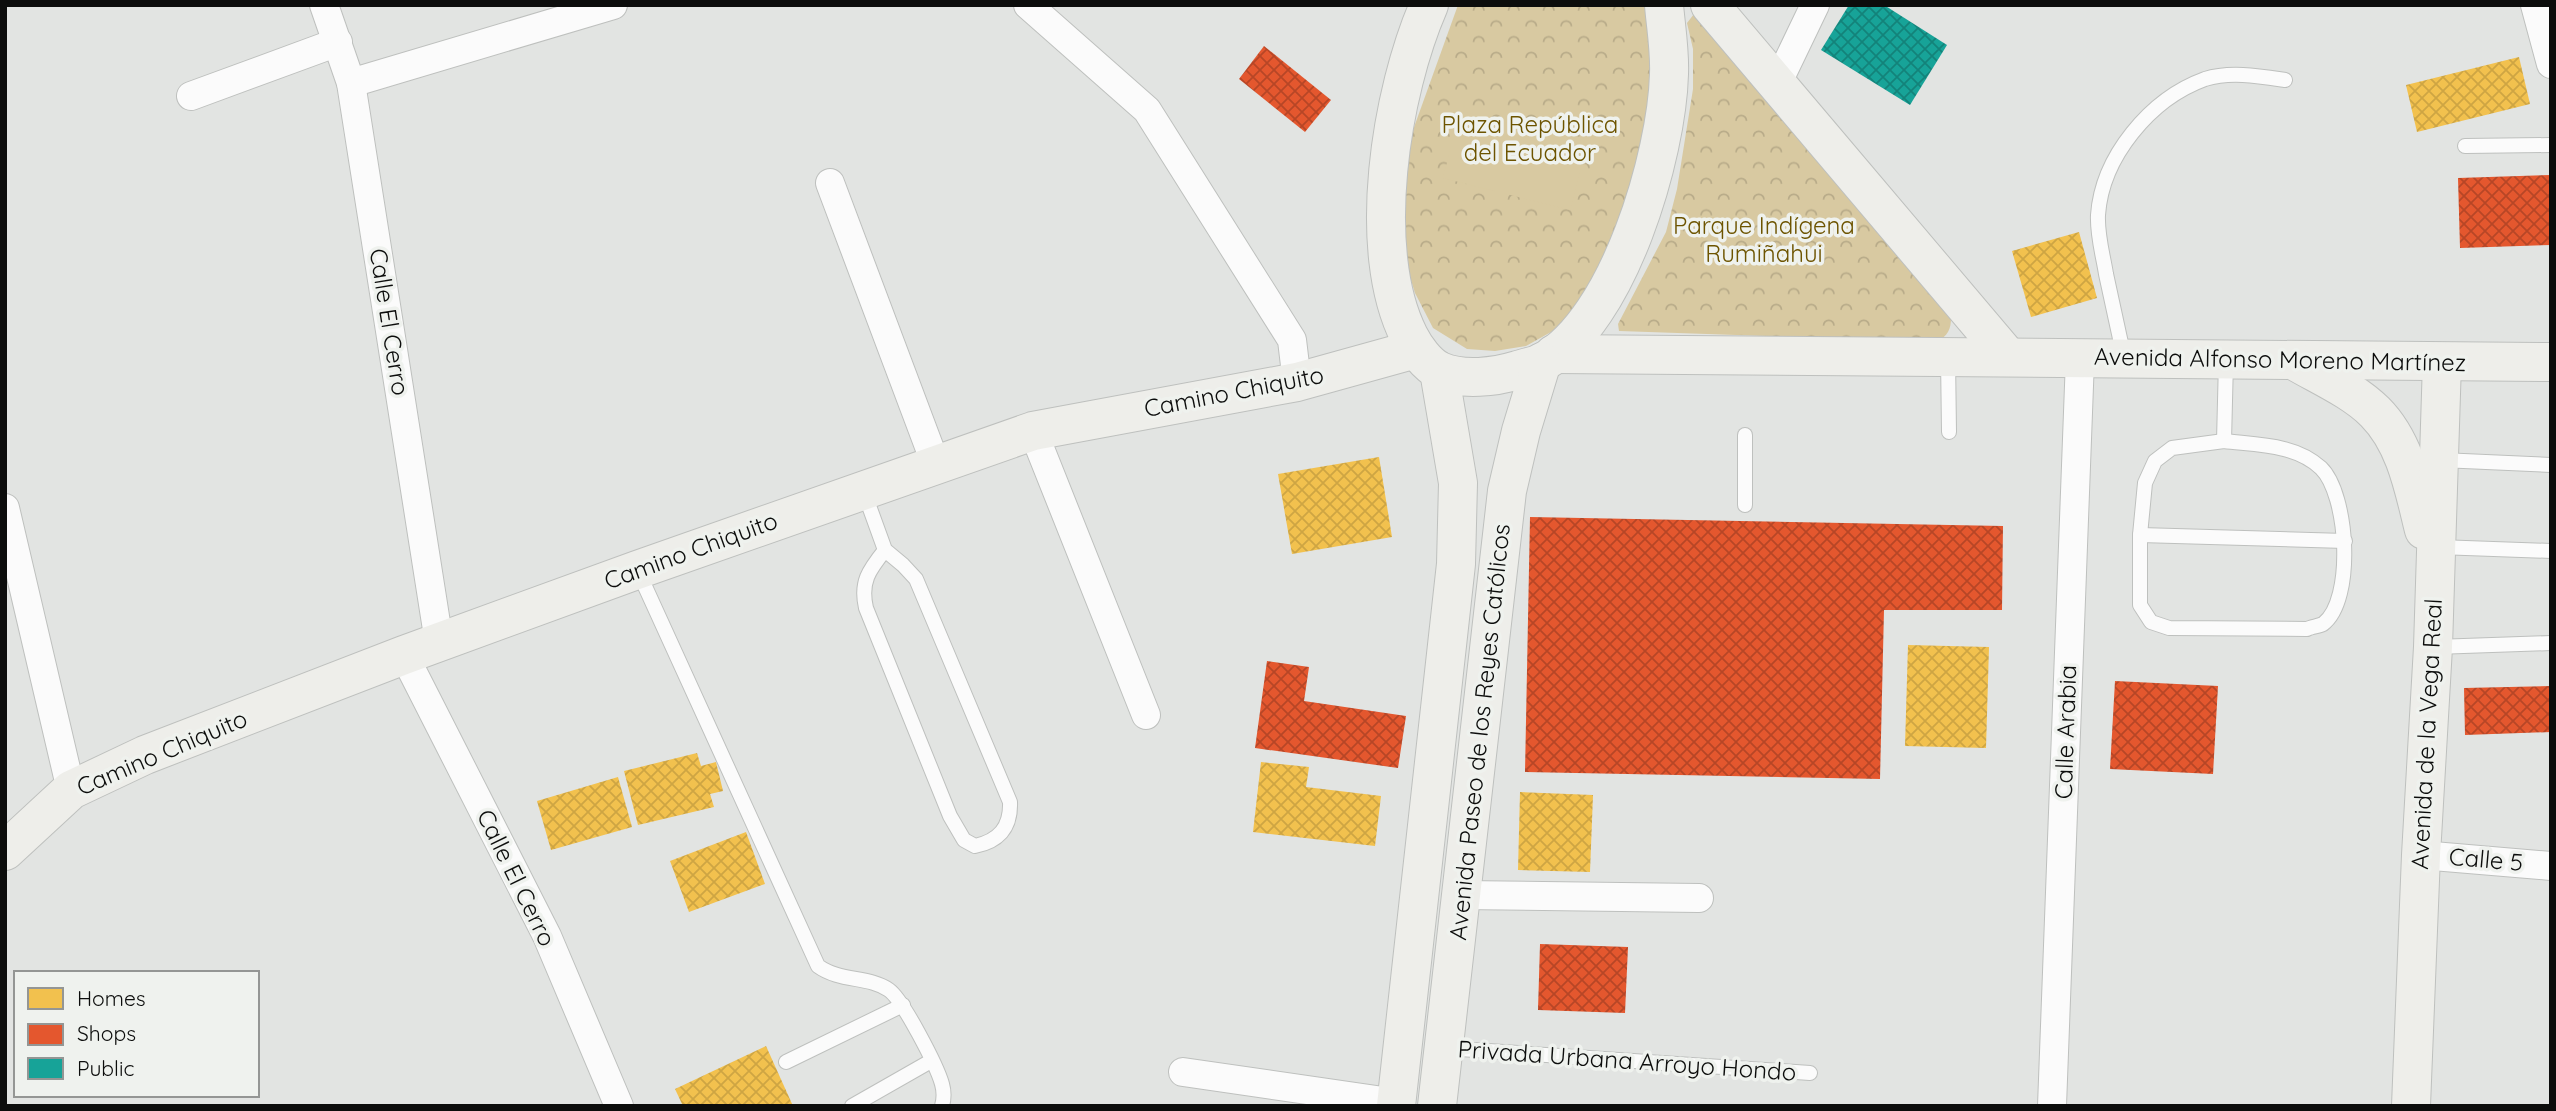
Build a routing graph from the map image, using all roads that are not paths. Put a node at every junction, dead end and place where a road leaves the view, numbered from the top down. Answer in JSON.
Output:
{"nodes":[{"id":1,"x":324,"y":5,"type":"edge"},
{"id":2,"x":613,"y":5,"type":"edge"},
{"id":3,"x":1028,"y":5,"type":"edge"},
{"id":4,"x":1429,"y":5,"type":"edge"},
{"id":5,"x":1664,"y":5,"type":"edge"},
{"id":6,"x":1710,"y":5,"type":"edge"},
{"id":7,"x":1815,"y":5,"type":"edge"},
{"id":8,"x":2535,"y":5,"type":"edge"},
{"id":9,"x":338,"y":42,"type":"junction"},
{"id":10,"x":2551,"y":64,"type":"edge"},
{"id":11,"x":2285,"y":80,"type":"dead end"},
{"id":12,"x":1777,"y":82,"type":"junction"},
{"id":13,"x":351,"y":83,"type":"junction"},
{"id":14,"x":191,"y":96,"type":"dead end"},
{"id":15,"x":2551,"y":145,"type":"edge"},
{"id":16,"x":2465,"y":146,"type":"dead end"},
{"id":17,"x":830,"y":183,"type":"dead end"},
{"id":18,"x":1948,"y":357,"type":"junction"},
{"id":19,"x":2008,"y":357,"type":"junction"},
{"id":20,"x":1548,"y":358,"type":"junction"},
{"id":21,"x":2080,"y":359,"type":"junction"},
{"id":22,"x":2124,"y":359,"type":"junction"},
{"id":23,"x":2227,"y":359,"type":"junction"},
{"id":24,"x":2291,"y":359,"type":"junction"},
{"id":25,"x":1427,"y":360,"type":"junction"},
{"id":26,"x":2442,"y":362,"type":"junction"},
{"id":27,"x":2551,"y":362,"type":"edge"},
{"id":28,"x":1297,"y":382,"type":"junction"},
{"id":29,"x":1033,"y":431,"type":"junction"},
{"id":30,"x":1949,"y":432,"type":"dead end"},
{"id":31,"x":1745,"y":435,"type":"dead end"},
{"id":32,"x":2224,"y":440,"type":"junction"},
{"id":33,"x":2439,"y":460,"type":"junction"},
{"id":34,"x":2551,"y":465,"type":"edge"},
{"id":35,"x":936,"y":466,"type":"junction"},
{"id":36,"x":864,"y":491,"type":"junction"},
{"id":37,"x":1745,"y":505,"type":"dead end"},
{"id":38,"x":5,"y":508,"type":"edge"},
{"id":39,"x":2140,"y":535,"type":"junction"},
{"id":40,"x":2345,"y":541,"type":"junction"},
{"id":41,"x":885,"y":550,"type":"junction"},
{"id":42,"x":2551,"y":551,"type":"edge"},
{"id":43,"x":2436,"y":560,"type":"junction"},
{"id":44,"x":637,"y":570,"type":"junction"},
{"id":45,"x":439,"y":642,"type":"junction"},
{"id":46,"x":2551,"y":643,"type":"edge"},
{"id":47,"x":2434,"y":648,"type":"junction"},
{"id":48,"x":404,"y":655,"type":"junction"},
{"id":49,"x":1146,"y":715,"type":"dead end"},
{"id":50,"x":71,"y":790,"type":"junction"},
{"id":51,"x":5,"y":851,"type":"edge"},
{"id":52,"x":2421,"y":855,"type":"junction"},
{"id":53,"x":2551,"y":866,"type":"edge"},
{"id":54,"x":1461,"y":895,"type":"junction"},
{"id":55,"x":1699,"y":898,"type":"dead end"},
{"id":56,"x":903,"y":1005,"type":"junction"},
{"id":57,"x":1444,"y":1048,"type":"junction"},
{"id":58,"x":931,"y":1061,"type":"junction"},
{"id":59,"x":786,"y":1062,"type":"dead end"},
{"id":60,"x":1183,"y":1072,"type":"dead end"},
{"id":61,"x":1810,"y":1073,"type":"dead end"},
{"id":62,"x":1397,"y":1105,"type":"edge"},
{"id":63,"x":619,"y":1106,"type":"edge"},
{"id":64,"x":852,"y":1106,"type":"edge"},
{"id":65,"x":942,"y":1106,"type":"edge"},
{"id":66,"x":1437,"y":1106,"type":"edge"},
{"id":67,"x":2052,"y":1106,"type":"edge"},
{"id":68,"x":2411,"y":1106,"type":"edge"}],
"edges":[{"from":1,"to":9,"type":"street","name":"Calle El Cerro"},
{"from":2,"to":13,"type":"street"},
{"from":3,"to":28,"type":"street"},
{"from":4,"to":25,"type":"main road"},
{"from":5,"to":20,"type":"main road"},
{"from":6,"to":12,"type":"main road"},
{"from":7,"to":12,"type":"street"},
{"from":8,"to":10,"type":"street"},
{"from":9,"to":13,"type":"street","name":"Calle El Cerro"},
{"from":9,"to":14,"type":"street"},
{"from":11,"to":22,"type":"lane"},
{"from":12,"to":19,"type":"main road"},
{"from":13,"to":45,"type":"street","name":"Calle El Cerro"},
{"from":15,"to":16,"type":"lane"},
{"from":17,"to":35,"type":"street"},
{"from":18,"to":19,"type":"main road","name":"Avenida Alfonso Moreno Martínez"},
{"from":18,"to":20,"type":"main road","name":"Avenida Alfonso Moreno Martínez"},
{"from":18,"to":30,"type":"lane"},
{"from":19,"to":21,"type":"main road","name":"Avenida Alfonso Moreno Martínez"},
{"from":20,"to":25,"type":"main road"},
{"from":20,"to":54,"type":"main road","name":"Avenida Paseo de los Reyes Católicos"},
{"from":21,"to":22,"type":"main road","name":"Avenida Alfonso Moreno Martínez"},
{"from":21,"to":67,"type":"street","name":"Calle Arabia"},
{"from":22,"to":23,"type":"main road","name":"Avenida Alfonso Moreno Martínez"},
{"from":23,"to":24,"type":"main road","name":"Avenida Alfonso Moreno Martínez"},
{"from":23,"to":32,"type":"lane"},
{"from":24,"to":26,"type":"main road","name":"Avenida Alfonso Moreno Martínez"},
{"from":24,"to":43,"type":"main road"},
{"from":25,"to":28,"type":"main road","name":"Camino Chiquito"},
{"from":25,"to":62,"type":"main road","name":"Avenida Paseo de los Reyes Católicos"},
{"from":26,"to":27,"type":"main road","name":"Avenida Alfonso Moreno Martínez"},
{"from":26,"to":33,"type":"main road","name":"Avenida de la Vega Real"},
{"from":28,"to":29,"type":"main road","name":"Camino Chiquito"},
{"from":29,"to":35,"type":"main road","name":"Camino Chiquito"},
{"from":29,"to":49,"type":"street"},
{"from":31,"to":37,"type":"lane"},
{"from":32,"to":39,"type":"lane"},
{"from":32,"to":40,"type":"lane"},
{"from":33,"to":34,"type":"lane"},
{"from":33,"to":43,"type":"main road","name":"Avenida de la Vega Real"},
{"from":35,"to":36,"type":"main road","name":"Camino Chiquito"},
{"from":36,"to":41,"type":"lane"},
{"from":36,"to":44,"type":"main road","name":"Camino Chiquito"},
{"from":38,"to":50,"type":"street"},
{"from":39,"to":40,"type":"lane"},
{"from":39,"to":40,"type":"lane"},
{"from":41,"to":41,"type":"lane"},
{"from":42,"to":43,"type":"lane"},
{"from":43,"to":47,"type":"main road","name":"Avenida de la Vega Real"},
{"from":44,"to":45,"type":"main road","name":"Camino Chiquito"},
{"from":44,"to":56,"type":"lane"},
{"from":45,"to":48,"type":"main road","name":"Camino Chiquito"},
{"from":46,"to":47,"type":"lane"},
{"from":47,"to":52,"type":"main road","name":"Avenida de la Vega Real"},
{"from":48,"to":50,"type":"main road","name":"Camino Chiquito"},
{"from":48,"to":63,"type":"street","name":"Calle El Cerro"},
{"from":50,"to":51,"type":"main road","name":"Camino Chiquito"},
{"from":52,"to":53,"type":"street","name":"Calle 5"},
{"from":52,"to":68,"type":"main road","name":"Avenida de la Vega Real"},
{"from":54,"to":55,"type":"street"},
{"from":54,"to":57,"type":"main road","name":"Avenida Paseo de los Reyes Católicos"},
{"from":56,"to":58,"type":"lane"},
{"from":56,"to":59,"type":"lane"},
{"from":57,"to":61,"type":"lane","name":"Privada Urbana Arroyo Hondo"},
{"from":57,"to":66,"type":"main road","name":"Avenida Paseo de los Reyes Católicos"},
{"from":58,"to":64,"type":"lane"},
{"from":58,"to":65,"type":"lane"},
{"from":60,"to":62,"type":"street"}]}
